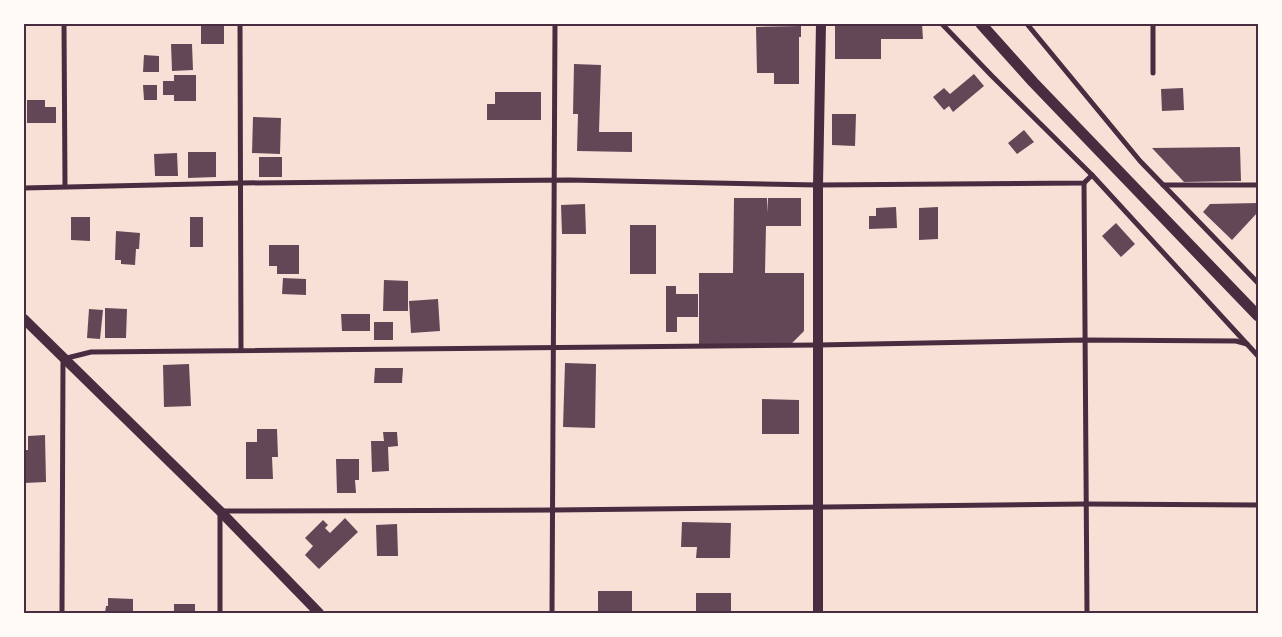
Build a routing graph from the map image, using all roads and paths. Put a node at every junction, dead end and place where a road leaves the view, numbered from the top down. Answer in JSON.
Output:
{"nodes":[{"id":1,"x":64,"y":24,"type":"edge"},
{"id":2,"x":240,"y":24,"type":"edge"},
{"id":3,"x":555,"y":24,"type":"edge"},
{"id":4,"x":821,"y":24,"type":"edge"},
{"id":5,"x":942,"y":24,"type":"edge"},
{"id":6,"x":981,"y":24,"type":"edge"},
{"id":7,"x":1027,"y":24,"type":"edge"},
{"id":8,"x":1153,"y":24,"type":"edge"},
{"id":9,"x":1153,"y":73,"type":"dead end"},
{"id":10,"x":1092,"y":175,"type":"junction"},
{"id":11,"x":555,"y":180,"type":"junction"},
{"id":12,"x":241,"y":183,"type":"junction"},
{"id":13,"x":1084,"y":183,"type":"junction"},
{"id":14,"x":818,"y":185,"type":"junction"},
{"id":15,"x":1163,"y":185,"type":"junction"},
{"id":16,"x":1258,"y":185,"type":"edge"},
{"id":17,"x":65,"y":186,"type":"junction"},
{"id":18,"x":24,"y":188,"type":"edge"},
{"id":19,"x":1258,"y":283,"type":"edge"},
{"id":20,"x":1258,"y":316,"type":"edge"},
{"id":21,"x":24,"y":320,"type":"edge"},
{"id":22,"x":1086,"y":340,"type":"junction"},
{"id":23,"x":1248,"y":344,"type":"junction"},
{"id":24,"x":818,"y":345,"type":"junction"},
{"id":25,"x":553,"y":348,"type":"junction"},
{"id":26,"x":241,"y":350,"type":"junction"},
{"id":27,"x":1258,"y":356,"type":"edge"},
{"id":28,"x":64,"y":359,"type":"junction"},
{"id":29,"x":1086,"y":504,"type":"junction"},
{"id":30,"x":1258,"y":505,"type":"edge"},
{"id":31,"x":817,"y":507,"type":"junction"},
{"id":32,"x":554,"y":510,"type":"junction"},
{"id":33,"x":220,"y":511,"type":"junction"},
{"id":34,"x":62,"y":613,"type":"edge"},
{"id":35,"x":220,"y":613,"type":"edge"},
{"id":36,"x":319,"y":613,"type":"edge"},
{"id":37,"x":552,"y":613,"type":"edge"},
{"id":38,"x":818,"y":613,"type":"edge"},
{"id":39,"x":1087,"y":613,"type":"edge"}],
"edges":[{"from":1,"to":17,"type":"street"},
{"from":2,"to":12,"type":"street"},
{"from":3,"to":11,"type":"street"},
{"from":4,"to":14,"type":"main road"},
{"from":5,"to":10,"type":"street"},
{"from":6,"to":20,"type":"highway"},
{"from":7,"to":15,"type":"street"},
{"from":8,"to":9,"type":"street"},
{"from":10,"to":13,"type":"street"},
{"from":10,"to":23,"type":"street"},
{"from":11,"to":12,"type":"street"},
{"from":11,"to":14,"type":"street"},
{"from":11,"to":25,"type":"street"},
{"from":12,"to":17,"type":"street"},
{"from":12,"to":26,"type":"street"},
{"from":13,"to":14,"type":"street"},
{"from":13,"to":22,"type":"street"},
{"from":14,"to":24,"type":"main road"},
{"from":15,"to":16,"type":"street"},
{"from":15,"to":19,"type":"street"},
{"from":17,"to":18,"type":"street"},
{"from":21,"to":28,"type":"main road"},
{"from":22,"to":23,"type":"street"},
{"from":22,"to":24,"type":"street"},
{"from":22,"to":29,"type":"street"},
{"from":23,"to":27,"type":"street"},
{"from":24,"to":25,"type":"street"},
{"from":24,"to":31,"type":"main road"},
{"from":25,"to":26,"type":"street"},
{"from":25,"to":32,"type":"street"},
{"from":26,"to":28,"type":"street"},
{"from":28,"to":33,"type":"main road"},
{"from":28,"to":34,"type":"street"},
{"from":29,"to":30,"type":"street"},
{"from":29,"to":31,"type":"street"},
{"from":29,"to":39,"type":"street"},
{"from":31,"to":32,"type":"street"},
{"from":31,"to":38,"type":"main road"},
{"from":32,"to":33,"type":"street"},
{"from":32,"to":37,"type":"street"},
{"from":33,"to":35,"type":"street"},
{"from":33,"to":36,"type":"main road"}]}
